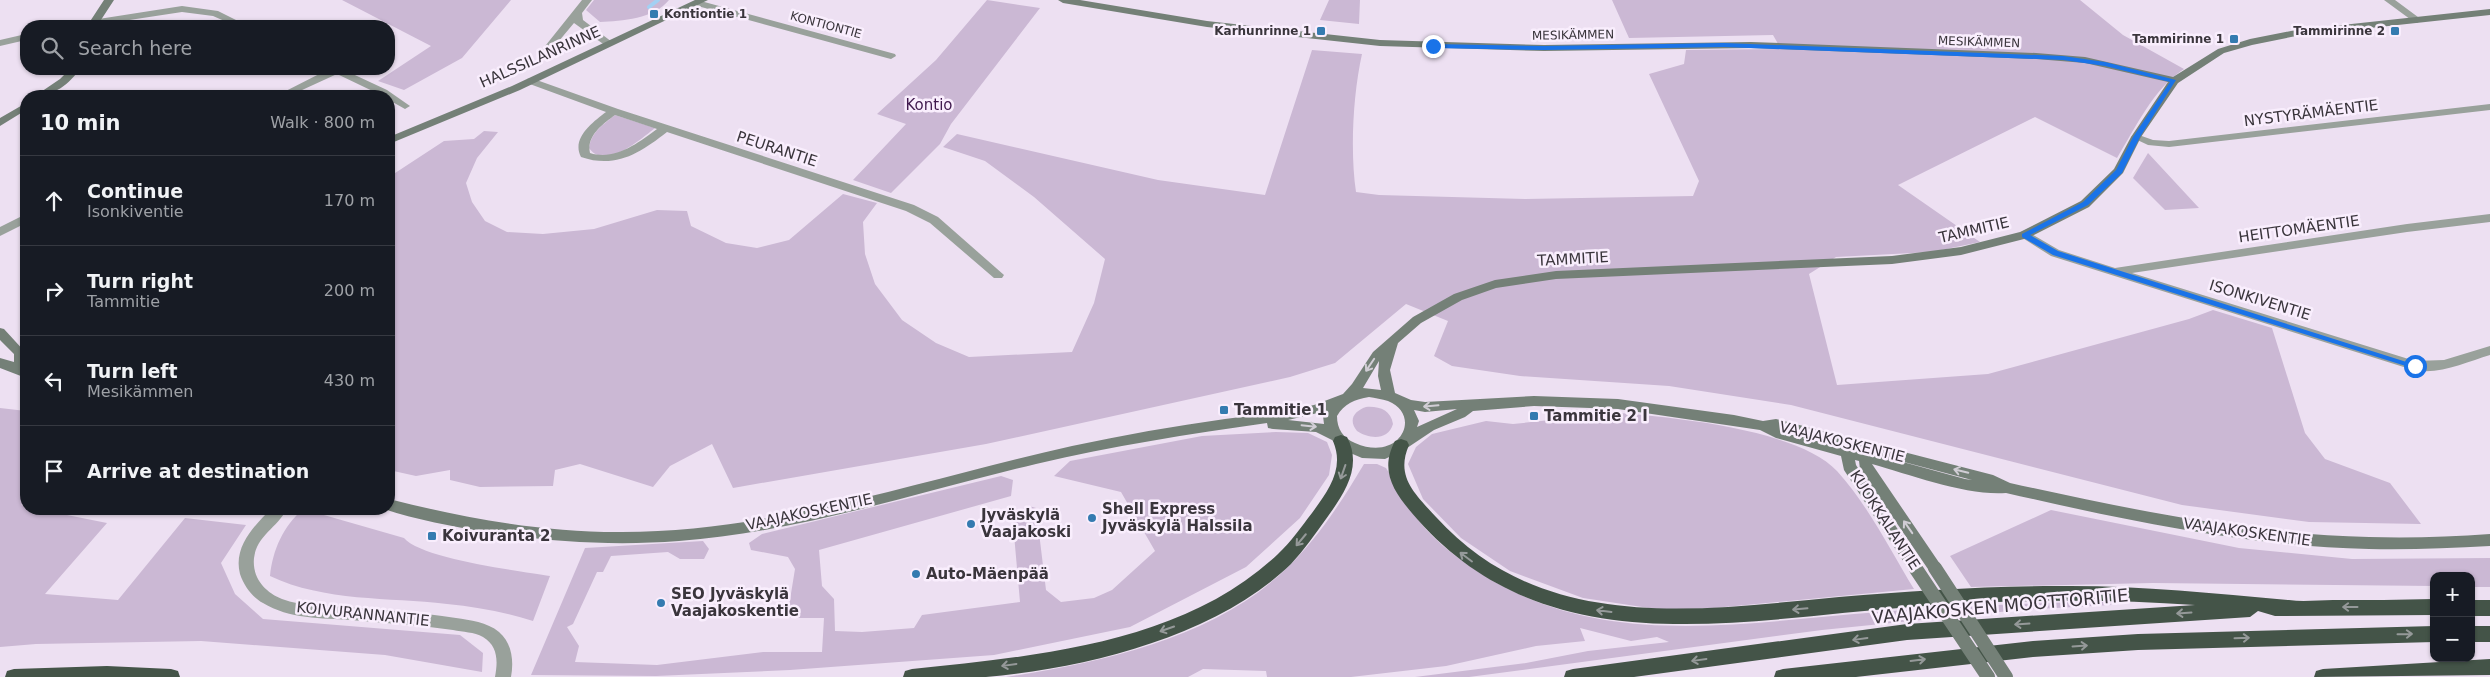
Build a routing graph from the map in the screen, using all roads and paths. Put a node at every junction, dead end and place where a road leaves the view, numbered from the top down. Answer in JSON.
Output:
{"nodes":[{"id":1,"x":109,"y":0,"type":"edge"},
{"id":2,"x":587,"y":0,"type":"edge"},
{"id":3,"x":1063,"y":0,"type":"edge"},
{"id":4,"x":2389,"y":0,"type":"edge"},
{"id":5,"x":700,"y":2,"type":"edge"},
{"id":6,"x":2490,"y":12,"type":"edge"},
{"id":7,"x":577,"y":13,"type":"junction"},
{"id":8,"x":96,"y":20,"type":"edge"},
{"id":9,"x":117,"y":20,"type":"edge"},
{"id":10,"x":230,"y":20,"type":"edge"},
{"id":11,"x":2417,"y":20,"type":"junction"},
{"id":12,"x":20,"y":38,"type":"edge"},
{"id":13,"x":0,"y":43,"type":"edge"},
{"id":14,"x":609,"y":44,"type":"junction"},
{"id":15,"x":545,"y":52,"type":"dead end"},
{"id":16,"x":891,"y":56,"type":"dead end"},
{"id":17,"x":70,"y":75,"type":"edge"},
{"id":18,"x":325,"y":75,"type":"edge"},
{"id":19,"x":346,"y":75,"type":"edge"},
{"id":20,"x":531,"y":81,"type":"junction"},
{"id":21,"x":2174,"y":81,"type":"junction"},
{"id":22,"x":50,"y":90,"type":"edge"},
{"id":23,"x":293,"y":90,"type":"edge"},
{"id":24,"x":379,"y":90,"type":"edge"},
{"id":25,"x":395,"y":100,"type":"edge"},
{"id":26,"x":405,"y":106,"type":"dead end"},
{"id":27,"x":2490,"y":107,"type":"edge"},
{"id":28,"x":20,"y":110,"type":"edge"},
{"id":29,"x":614,"y":111,"type":"junction"},
{"id":30,"x":0,"y":123,"type":"edge"},
{"id":31,"x":665,"y":128,"type":"junction"},
{"id":32,"x":2136,"y":137,"type":"junction"},
{"id":33,"x":395,"y":138,"type":"edge"},
{"id":34,"x":2490,"y":218,"type":"edge"},
{"id":35,"x":20,"y":221,"type":"edge"},
{"id":36,"x":0,"y":232,"type":"edge"},
{"id":37,"x":2024,"y":235,"type":"junction"},
{"id":38,"x":2114,"y":271,"type":"junction"},
{"id":39,"x":998,"y":275,"type":"dead end"},
{"id":40,"x":0,"y":332,"type":"edge"},
{"id":41,"x":1397,"y":338,"type":"junction"},
{"id":42,"x":2490,"y":350,"type":"edge"},
{"id":43,"x":20,"y":353,"type":"edge"},
{"id":44,"x":0,"y":363,"type":"edge"},
{"id":45,"x":20,"y":368,"type":"edge"},
{"id":46,"x":1392,"y":397,"type":"junction"},
{"id":47,"x":1346,"y":398,"type":"junction"},
{"id":48,"x":1470,"y":406,"type":"junction"},
{"id":49,"x":1225,"y":424,"type":"junction"},
{"id":50,"x":1338,"y":438,"type":"junction"},
{"id":51,"x":1404,"y":443,"type":"junction"},
{"id":52,"x":1852,"y":449,"type":"junction"},
{"id":53,"x":1866,"y":458,"type":"junction"},
{"id":54,"x":2006,"y":488,"type":"junction"},
{"id":55,"x":395,"y":506,"type":"edge"},
{"id":56,"x":274,"y":515,"type":"edge"},
{"id":57,"x":2490,"y":540,"type":"edge"},
{"id":58,"x":2430,"y":607,"type":"edge"},
{"id":59,"x":2285,"y":608,"type":"junction"},
{"id":60,"x":2475,"y":608,"type":"edge"},
{"id":61,"x":2490,"y":608,"type":"edge"},
{"id":62,"x":2430,"y":634,"type":"edge"},
{"id":63,"x":2475,"y":634,"type":"edge"},
{"id":64,"x":2490,"y":634,"type":"edge"},
{"id":65,"x":2490,"y":667,"type":"edge"},
{"id":66,"x":14,"y":677,"type":"edge"},
{"id":67,"x":171,"y":677,"type":"edge"},
{"id":68,"x":503,"y":677,"type":"edge"},
{"id":69,"x":912,"y":677,"type":"edge"},
{"id":70,"x":1573,"y":677,"type":"edge"},
{"id":71,"x":1783,"y":677,"type":"edge"},
{"id":72,"x":1988,"y":677,"type":"edge"},
{"id":73,"x":2006,"y":677,"type":"edge"},
{"id":74,"x":2323,"y":677,"type":"edge"}],
"edges":[{"from":1,"to":8,"type":"street"},
{"from":2,"to":7,"type":"street"},
{"from":3,"to":21,"type":"street","name":"MESIKÄMMEN"},
{"from":4,"to":11,"type":"street"},
{"from":5,"to":14,"type":"street","name":"HALSSILANRINNE"},
{"from":5,"to":16,"type":"street","name":"KONTIONTIE"},
{"from":6,"to":11,"type":"street","name":"TAMMITIE"},
{"from":7,"to":14,"type":"street"},
{"from":7,"to":15,"type":"street"},
{"from":9,"to":10,"type":"street"},
{"from":11,"to":21,"type":"street","name":"TAMMITIE"},
{"from":12,"to":13,"type":"street"},
{"from":14,"to":20,"type":"street","name":"HALSSILANRINNE"},
{"from":17,"to":22,"type":"street"},
{"from":18,"to":23,"type":"street"},
{"from":19,"to":24,"type":"street"},
{"from":20,"to":29,"type":"street","name":"PEURANTIE"},
{"from":20,"to":33,"type":"street","name":"HALSSILANRINNE"},
{"from":21,"to":32,"type":"street","name":"TAMMITIE"},
{"from":25,"to":26,"type":"street"},
{"from":27,"to":32,"type":"street","name":"NYSTYRÄMÄENTIE"},
{"from":28,"to":30,"type":"street"},
{"from":29,"to":31,"type":"street","name":"PEURANTIE"},
{"from":29,"to":31,"type":"street"},
{"from":31,"to":39,"type":"street","name":"PEURANTIE"},
{"from":32,"to":37,"type":"street","name":"TAMMITIE"},
{"from":34,"to":38,"type":"street","name":"HEITTOMÄENTIE"},
{"from":35,"to":36,"type":"street"},
{"from":37,"to":38,"type":"street","name":"ISONKIVENTIE"},
{"from":37,"to":41,"type":"street","name":"TAMMITIE"},
{"from":38,"to":42,"type":"street","name":"ISONKIVENTIE"},
{"from":40,"to":43,"type":"street"},
{"from":41,"to":46,"type":"street","name":"TAMMITIE"},
{"from":41,"to":47,"type":"street","name":"TAMMITIE","one_way":true},
{"from":44,"to":45,"type":"street"},
{"from":46,"to":47,"type":"street"},
{"from":48,"to":46,"type":"street","name":"VAAJAKOSKENTIE","one_way":true},
{"from":46,"to":51,"type":"street"},
{"from":47,"to":49,"type":"street","name":"VAAJAKOSKENTIE"},
{"from":47,"to":50,"type":"street"},
{"from":48,"to":51,"type":"street","name":"VAAJAKOSKENTIE"},
{"from":48,"to":52,"type":"street","name":"VAAJAKOSKENTIE"},
{"from":49,"to":50,"type":"street","name":"VAAJAKOSKENTIE","one_way":true},
{"from":49,"to":55,"type":"street","name":"VAAJAKOSKENTIE"},
{"from":50,"to":51,"type":"street"},
{"from":50,"to":69,"type":"highway","one_way":true},
{"from":59,"to":51,"type":"highway","one_way":true},
{"from":52,"to":53,"type":"street","name":"KUOKKALANTIE"},
{"from":54,"to":52,"type":"street","name":"VAAJAKOSKENTIE","one_way":true},
{"from":52,"to":72,"type":"street","name":"KUOKKALANTIE","bridge":true},
{"from":53,"to":54,"type":"street","name":"VAAJAKOSKENTIE"},
{"from":73,"to":53,"type":"street","name":"KUOKKALANTIE","one_way":true,"bridge":true},
{"from":54,"to":57,"type":"street","name":"VAAJAKOSKENTIE"},
{"from":56,"to":68,"type":"street","name":"KOIVURANNANTIE"},
{"from":58,"to":59,"type":"highway","name":"VAAJAKOSKEN MOOTTORITIE","one_way":true},
{"from":59,"to":70,"type":"highway","name":"VAAJAKOSKEN MOOTTORITIE","one_way":true},
{"from":60,"to":61,"type":"highway"},
{"from":71,"to":62,"type":"highway","one_way":true},
{"from":63,"to":64,"type":"highway"},
{"from":65,"to":74,"type":"highway"},
{"from":66,"to":67,"type":"highway"}]}
